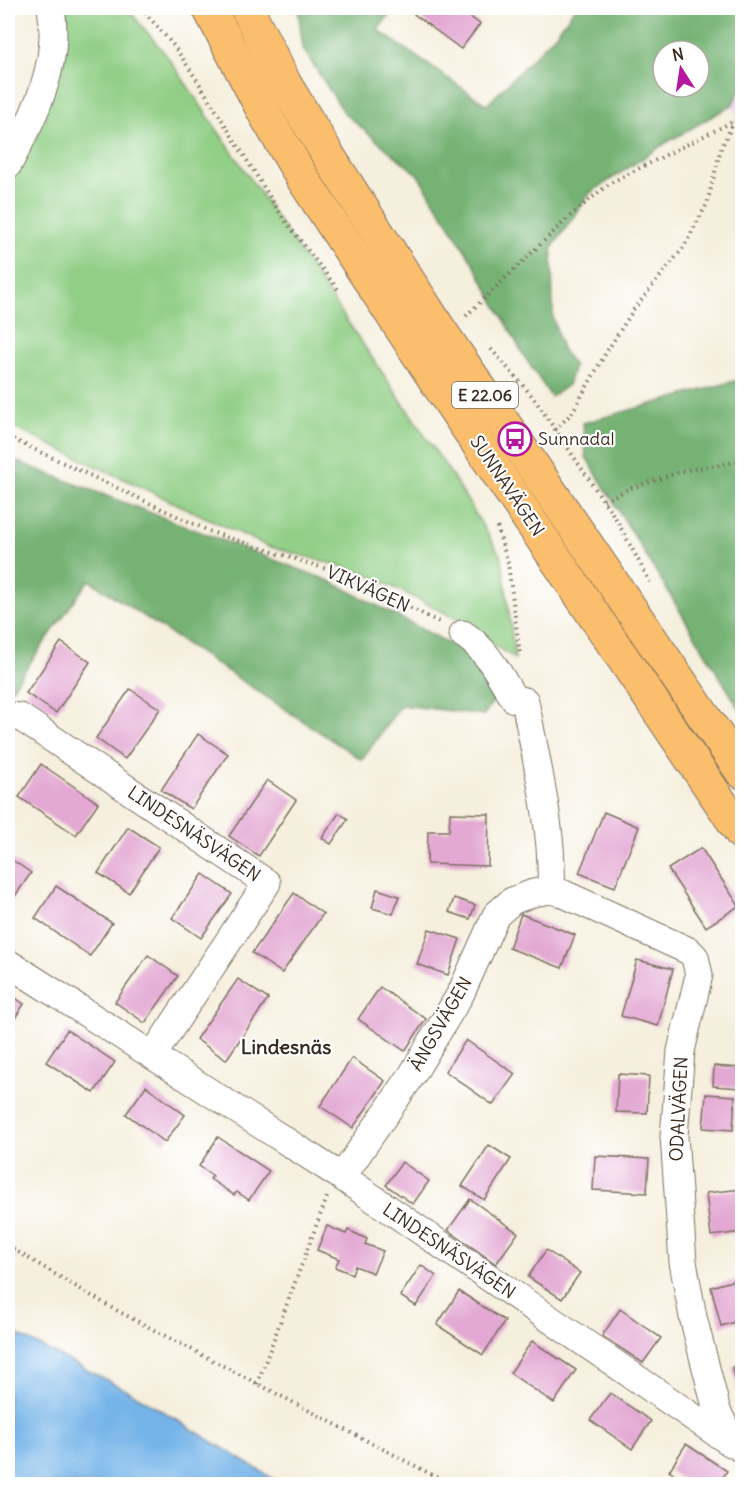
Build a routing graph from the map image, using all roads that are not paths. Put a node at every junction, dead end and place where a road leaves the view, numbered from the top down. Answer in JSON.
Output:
{"nodes":[{"id":1,"x":51,"y":8,"type":"edge"},
{"id":2,"x":209,"y":8,"type":"edge"},
{"id":3,"x":247,"y":8,"type":"edge"},
{"id":4,"x":8,"y":165,"type":"edge"},
{"id":5,"x":463,"y":634,"type":"road end"},
{"id":6,"x":8,"y":716,"type":"edge"},
{"id":7,"x":742,"y":772,"type":"edge"},
{"id":8,"x":742,"y":834,"type":"edge"},
{"id":9,"x":551,"y":890,"type":"junction"},
{"id":10,"x":8,"y":963,"type":"edge"},
{"id":11,"x":153,"y":1055,"type":"junction"},
{"id":12,"x":342,"y":1177,"type":"junction"},
{"id":13,"x":741,"y":1449,"type":"edge"}],
"edges":[{"from":1,"to":4,"type":"street"},
{"from":2,"to":8,"type":"highway","name":"SUNNAVÄGEN","number":"E 22.06"},
{"from":3,"to":7,"type":"highway","name":"SUNNAVÄGEN","number":"E 22.06"},
{"from":5,"to":9,"type":"street"},
{"from":6,"to":11,"type":"street","name":"LINDESNÄSVÄGEN"},
{"from":9,"to":12,"type":"street","name":"ÄNGSVÄGEN"},
{"from":9,"to":13,"type":"street","name":"ODALVÄGEN"},
{"from":10,"to":11,"type":"street","name":"LINDESNÄSVÄGEN"},
{"from":11,"to":12,"type":"street","name":"LINDESNÄSVÄGEN"},
{"from":12,"to":13,"type":"street","name":"LINDESNÄSVÄGEN"}]}
